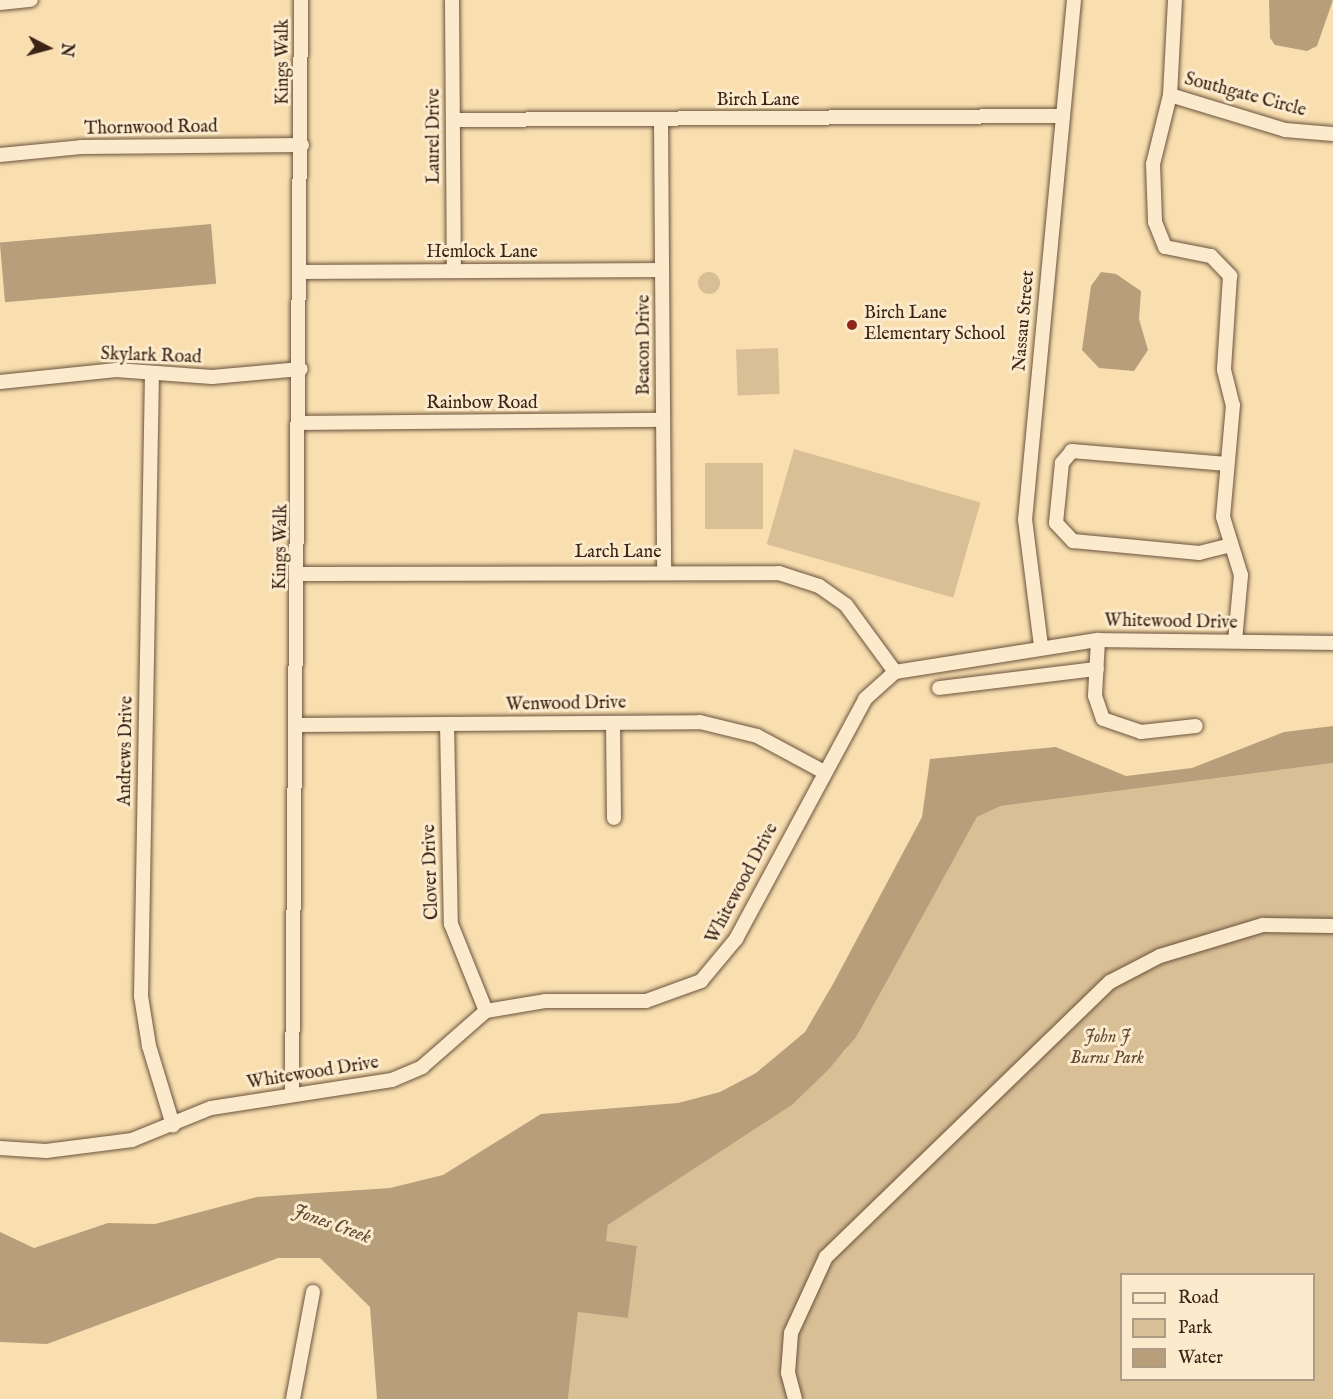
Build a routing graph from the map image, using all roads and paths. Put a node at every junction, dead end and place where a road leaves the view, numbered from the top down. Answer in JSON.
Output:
{"nodes":[{"id":1,"x":31,"y":0,"type":"edge"},
{"id":2,"x":301,"y":0,"type":"edge"},
{"id":3,"x":452,"y":0,"type":"edge"},
{"id":4,"x":1074,"y":0,"type":"edge"},
{"id":5,"x":1175,"y":0,"type":"edge"},
{"id":6,"x":0,"y":3,"type":"edge"},
{"id":7,"x":1170,"y":95,"type":"junction"},
{"id":8,"x":1063,"y":116,"type":"junction"},
{"id":9,"x":662,"y":119,"type":"junction"},
{"id":10,"x":453,"y":120,"type":"junction"},
{"id":11,"x":1333,"y":134,"type":"edge"},
{"id":12,"x":302,"y":145,"type":"junction"},
{"id":13,"x":0,"y":154,"type":"edge"},
{"id":14,"x":662,"y":270,"type":"junction"},
{"id":15,"x":454,"y":271,"type":"junction"},
{"id":16,"x":303,"y":272,"type":"junction"},
{"id":17,"x":301,"y":369,"type":"junction"},
{"id":18,"x":152,"y":373,"type":"junction"},
{"id":19,"x":0,"y":381,"type":"edge"},
{"id":20,"x":663,"y":420,"type":"junction"},
{"id":21,"x":301,"y":423,"type":"junction"},
{"id":22,"x":1227,"y":464,"type":"junction"},
{"id":23,"x":1228,"y":546,"type":"junction"},
{"id":24,"x":664,"y":571,"type":"junction"},
{"id":25,"x":300,"y":574,"type":"junction"},
{"id":26,"x":1098,"y":639,"type":"junction"},
{"id":27,"x":1235,"y":641,"type":"junction"},
{"id":28,"x":1333,"y":643,"type":"edge"},
{"id":29,"x":1041,"y":646,"type":"junction"},
{"id":30,"x":1097,"y":669,"type":"junction"},
{"id":31,"x":895,"y":672,"type":"junction"},
{"id":32,"x":939,"y":688,"type":"dead end"},
{"id":33,"x":613,"y":723,"type":"junction"},
{"id":34,"x":447,"y":724,"type":"junction"},
{"id":35,"x":297,"y":725,"type":"junction"},
{"id":36,"x":1196,"y":726,"type":"dead end"},
{"id":37,"x":824,"y":772,"type":"junction"},
{"id":38,"x":614,"y":818,"type":"dead end"},
{"id":39,"x":1333,"y":926,"type":"edge"},
{"id":40,"x":486,"y":1011,"type":"junction"},
{"id":41,"x":292,"y":1095,"type":"junction"},
{"id":42,"x":173,"y":1125,"type":"junction"},
{"id":43,"x":0,"y":1148,"type":"edge"},
{"id":44,"x":313,"y":1292,"type":"dead end"},
{"id":45,"x":292,"y":1399,"type":"edge"},
{"id":46,"x":795,"y":1399,"type":"edge"}],
"edges":[{"from":1,"to":6,"type":"street"},
{"from":2,"to":12,"type":"street","name":"Kings Walk"},
{"from":3,"to":10,"type":"street","name":"Laurel Drive"},
{"from":4,"to":8,"type":"street","name":"Nassau Street"},
{"from":5,"to":7,"type":"street","name":"Southgate Circle"},
{"from":7,"to":11,"type":"street","name":"Southgate Circle"},
{"from":7,"to":22,"type":"street"},
{"from":8,"to":9,"type":"street","name":"Birch Lane"},
{"from":8,"to":29,"type":"street","name":"Nassau Street"},
{"from":9,"to":10,"type":"street","name":"Birch Lane"},
{"from":9,"to":14,"type":"street","name":"Beacon Drive"},
{"from":10,"to":15,"type":"street","name":"Laurel Drive"},
{"from":12,"to":13,"type":"street","name":"Thornwood Road"},
{"from":12,"to":16,"type":"street","name":"Kings Walk"},
{"from":14,"to":15,"type":"street","name":"Hemlock Lane"},
{"from":14,"to":20,"type":"street","name":"Beacon Drive"},
{"from":15,"to":16,"type":"street","name":"Hemlock Lane"},
{"from":16,"to":17,"type":"street","name":"Kings Walk"},
{"from":17,"to":18,"type":"street","name":"Skylark Road"},
{"from":17,"to":21,"type":"street","name":"Kings Walk"},
{"from":18,"to":19,"type":"street","name":"Skylark Road"},
{"from":18,"to":42,"type":"street","name":"Andrews Drive"},
{"from":20,"to":21,"type":"street","name":"Rainbow Road"},
{"from":20,"to":24,"type":"street","name":"Beacon Drive"},
{"from":21,"to":25,"type":"street","name":"Kings Walk"},
{"from":22,"to":23,"type":"street"},
{"from":22,"to":23,"type":"street"},
{"from":23,"to":27,"type":"street"},
{"from":24,"to":25,"type":"street","name":"Larch Lane"},
{"from":24,"to":31,"type":"street","name":"Larch Lane"},
{"from":25,"to":35,"type":"street","name":"Kings Walk"},
{"from":26,"to":27,"type":"street","name":"Whitewood Drive"},
{"from":26,"to":29,"type":"street","name":"Whitewood Drive"},
{"from":26,"to":30,"type":"street"},
{"from":27,"to":28,"type":"street","name":"Whitewood Drive"},
{"from":29,"to":31,"type":"street","name":"Whitewood Drive"},
{"from":30,"to":32,"type":"street"},
{"from":30,"to":36,"type":"street"},
{"from":31,"to":37,"type":"street","name":"Whitewood Drive"},
{"from":33,"to":34,"type":"street","name":"Wenwood Drive"},
{"from":33,"to":37,"type":"street","name":"Wenwood Drive"},
{"from":33,"to":38,"type":"street"},
{"from":34,"to":35,"type":"street","name":"Wenwood Drive"},
{"from":34,"to":40,"type":"street","name":"Clover Drive"},
{"from":35,"to":41,"type":"street","name":"Kings Walk"},
{"from":37,"to":40,"type":"street","name":"Whitewood Drive"},
{"from":39,"to":46,"type":"street"},
{"from":40,"to":41,"type":"street","name":"Whitewood Drive"},
{"from":41,"to":42,"type":"street","name":"Whitewood Drive"},
{"from":42,"to":43,"type":"street","name":"Whitewood Drive"},
{"from":44,"to":45,"type":"street"}]}
